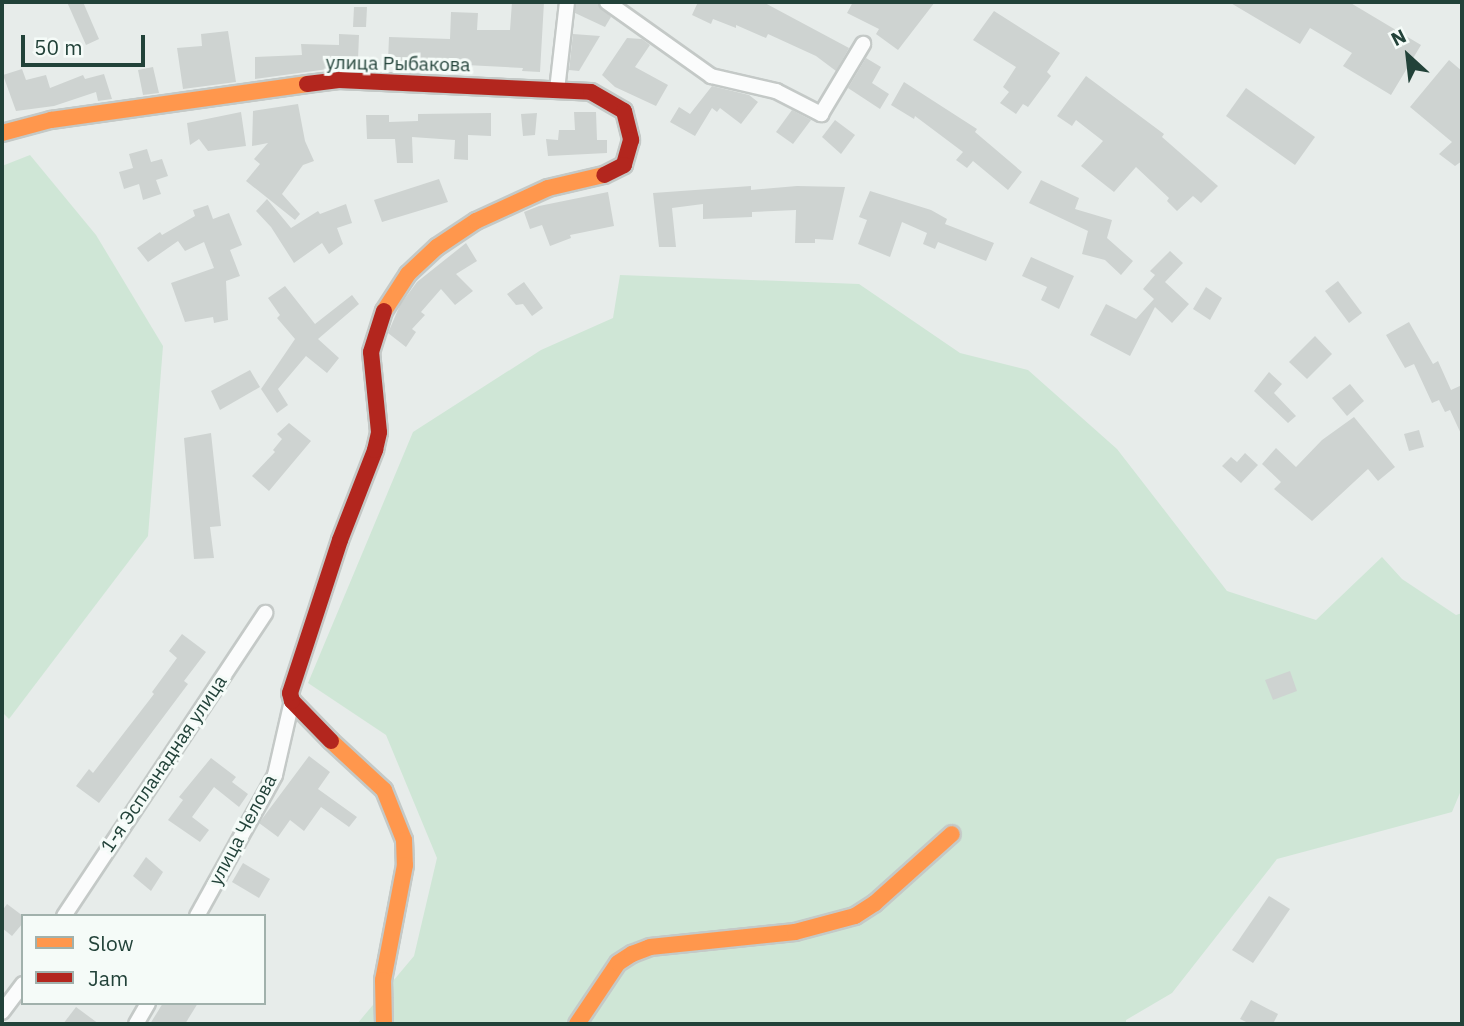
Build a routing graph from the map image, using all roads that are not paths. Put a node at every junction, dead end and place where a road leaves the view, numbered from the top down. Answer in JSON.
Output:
{"nodes":[{"id":1,"x":567,"y":2,"type":"edge"},
{"id":2,"x":607,"y":2,"type":"edge"},
{"id":3,"x":863,"y":44,"type":"dead end"},
{"id":4,"x":557,"y":90,"type":"junction"},
{"id":5,"x":2,"y":133,"type":"edge"},
{"id":6,"x":265,"y":613,"type":"dead end"},
{"id":7,"x":292,"y":701,"type":"junction"},
{"id":8,"x":952,"y":834,"type":"dead end"},
{"id":9,"x":65,"y":914,"type":"edge"},
{"id":10,"x":198,"y":914,"type":"edge"},
{"id":11,"x":21,"y":987,"type":"edge"},
{"id":12,"x":147,"y":1005,"type":"edge"},
{"id":13,"x":2,"y":1012,"type":"edge"},
{"id":14,"x":136,"y":1024,"type":"edge"},
{"id":15,"x":384,"y":1024,"type":"edge"},
{"id":16,"x":577,"y":1024,"type":"edge"}],
"edges":[{"from":1,"to":4,"type":"street"},
{"from":2,"to":3,"type":"street"},
{"from":4,"to":5,"type":"street","name":"улица Рыбакова"},
{"from":4,"to":7,"type":"street","name":"улица Рыбакова"},
{"from":6,"to":9,"type":"street","name":"1-я Эспланадная улица"},
{"from":7,"to":10,"type":"street","name":"улица Челова"},
{"from":7,"to":15,"type":"street"},
{"from":8,"to":16,"type":"street"},
{"from":11,"to":13,"type":"street"},
{"from":12,"to":14,"type":"street"}]}
